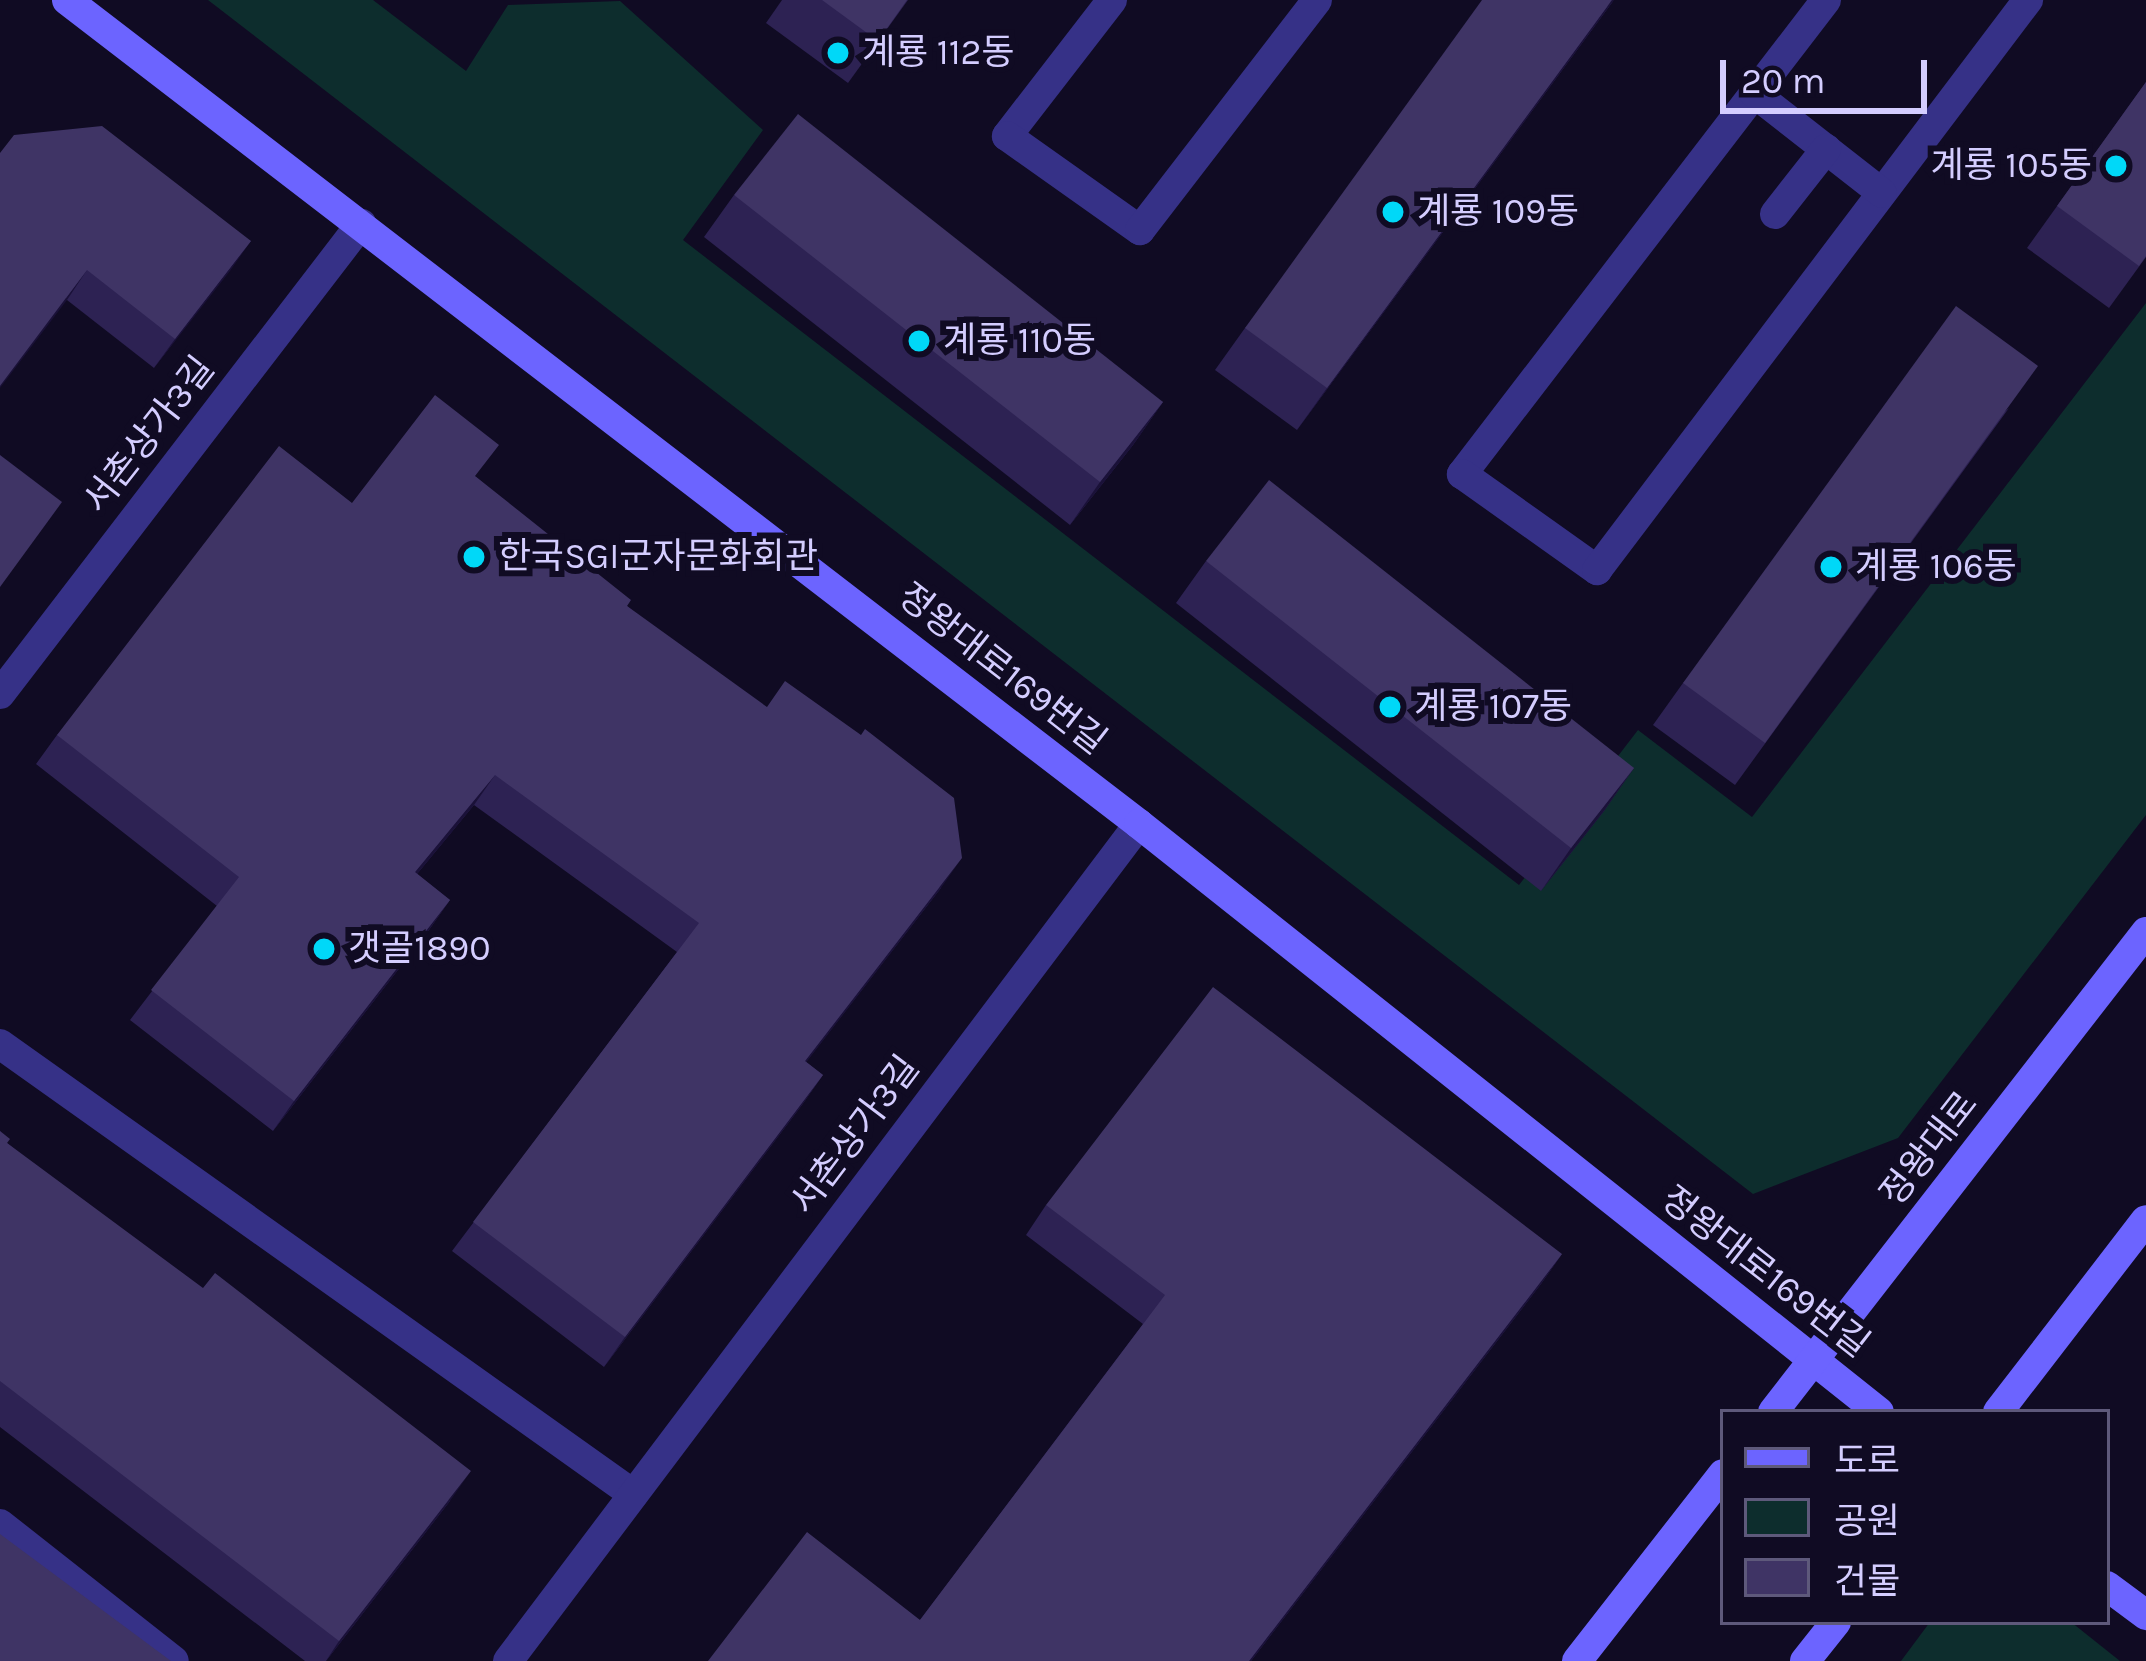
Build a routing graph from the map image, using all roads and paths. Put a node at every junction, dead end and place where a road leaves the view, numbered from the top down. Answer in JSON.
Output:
{"nodes":[{"id":1,"x":67,"y":0,"type":"edge"},
{"id":2,"x":1112,"y":0,"type":"edge"},
{"id":3,"x":1317,"y":0,"type":"edge"},
{"id":4,"x":1826,"y":0,"type":"edge"},
{"id":5,"x":2028,"y":0,"type":"edge"},
{"id":6,"x":1754,"y":93,"type":"junction"},
{"id":7,"x":1826,"y":149,"type":"junction"},
{"id":8,"x":1882,"y":193,"type":"junction"},
{"id":9,"x":1775,"y":214,"type":"dead end"},
{"id":10,"x":361,"y":224,"type":"junction"},
{"id":11,"x":0,"y":694,"type":"edge"},
{"id":12,"x":1138,"y":824,"type":"junction"},
{"id":13,"x":2146,"y":932,"type":"edge"},
{"id":14,"x":0,"y":1044,"type":"edge"},
{"id":15,"x":2146,"y":1220,"type":"edge"},
{"id":16,"x":1814,"y":1362,"type":"junction"},
{"id":17,"x":1775,"y":1409,"type":"edge"},
{"id":18,"x":1876,"y":1409,"type":"edge"},
{"id":19,"x":2000,"y":1409,"type":"edge"},
{"id":20,"x":1720,"y":1478,"type":"edge"},
{"id":21,"x":633,"y":1494,"type":"junction"},
{"id":22,"x":0,"y":1524,"type":"edge"},
{"id":23,"x":2110,"y":1588,"type":"edge"},
{"id":24,"x":2146,"y":1616,"type":"edge"},
{"id":25,"x":1833,"y":1625,"type":"edge"},
{"id":26,"x":174,"y":1661,"type":"edge"},
{"id":27,"x":508,"y":1661,"type":"edge"},
{"id":28,"x":1577,"y":1661,"type":"edge"},
{"id":29,"x":1805,"y":1661,"type":"edge"}],
"edges":[{"from":1,"to":10,"type":"street","name":"정왕대로169번길"},
{"from":2,"to":3,"type":"street"},
{"from":4,"to":6,"type":"street"},
{"from":5,"to":8,"type":"street"},
{"from":6,"to":7,"type":"street"},
{"from":6,"to":8,"type":"street"},
{"from":7,"to":8,"type":"street"},
{"from":7,"to":9,"type":"street"},
{"from":10,"to":11,"type":"street","name":"서촌상가3길"},
{"from":10,"to":12,"type":"street","name":"정왕대로169번길"},
{"from":12,"to":16,"type":"street","name":"정왕대로169번길"},
{"from":12,"to":21,"type":"street","name":"서촌상가3길"},
{"from":13,"to":16,"type":"street","name":"정왕대로"},
{"from":14,"to":21,"type":"street"},
{"from":15,"to":19,"type":"street"},
{"from":16,"to":17,"type":"street","name":"정왕대로"},
{"from":16,"to":18,"type":"street","name":"정왕대로169번길"},
{"from":20,"to":28,"type":"street"},
{"from":21,"to":27,"type":"street","name":"서촌상가3길"},
{"from":22,"to":26,"type":"street"},
{"from":23,"to":24,"type":"street"},
{"from":25,"to":29,"type":"street"}]}
